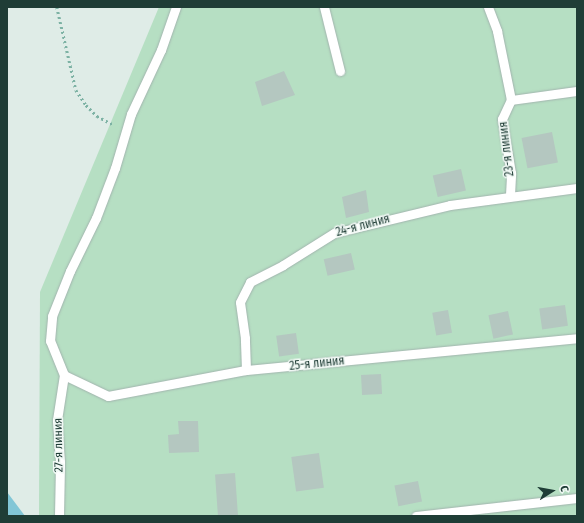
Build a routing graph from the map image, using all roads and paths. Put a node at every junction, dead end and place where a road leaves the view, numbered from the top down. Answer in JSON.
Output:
{"nodes":[{"id":1,"x":57,"y":7,"type":"edge"},
{"id":2,"x":176,"y":7,"type":"edge"},
{"id":3,"x":324,"y":7,"type":"edge"},
{"id":4,"x":488,"y":7,"type":"edge"},
{"id":5,"x":340,"y":71,"type":"dead end"},
{"id":6,"x":577,"y":91,"type":"edge"},
{"id":7,"x":511,"y":100,"type":"junction"},
{"id":8,"x":125,"y":133,"type":"junction"},
{"id":9,"x":577,"y":188,"type":"edge"},
{"id":10,"x":510,"y":195,"type":"junction"},
{"id":11,"x":577,"y":338,"type":"edge"},
{"id":12,"x":246,"y":370,"type":"junction"},
{"id":13,"x":64,"y":374,"type":"junction"},
{"id":14,"x":577,"y":498,"type":"edge"},
{"id":15,"x":58,"y":516,"type":"edge"},
{"id":16,"x":416,"y":516,"type":"edge"}],
"edges":[{"from":1,"to":8,"type":"path"},
{"from":2,"to":8,"type":"lane"},
{"from":3,"to":5,"type":"lane"},
{"from":4,"to":7,"type":"lane"},
{"from":6,"to":7,"type":"lane"},
{"from":7,"to":10,"type":"lane","name":"23-я линия"},
{"from":8,"to":13,"type":"lane"},
{"from":9,"to":10,"type":"lane","name":"24-я линия"},
{"from":10,"to":12,"type":"lane","name":"24-я линия"},
{"from":11,"to":12,"type":"lane","name":"25-я линия"},
{"from":12,"to":13,"type":"lane","name":"25-я линия"},
{"from":13,"to":15,"type":"lane","name":"27-я линия"},
{"from":14,"to":16,"type":"lane"}]}
